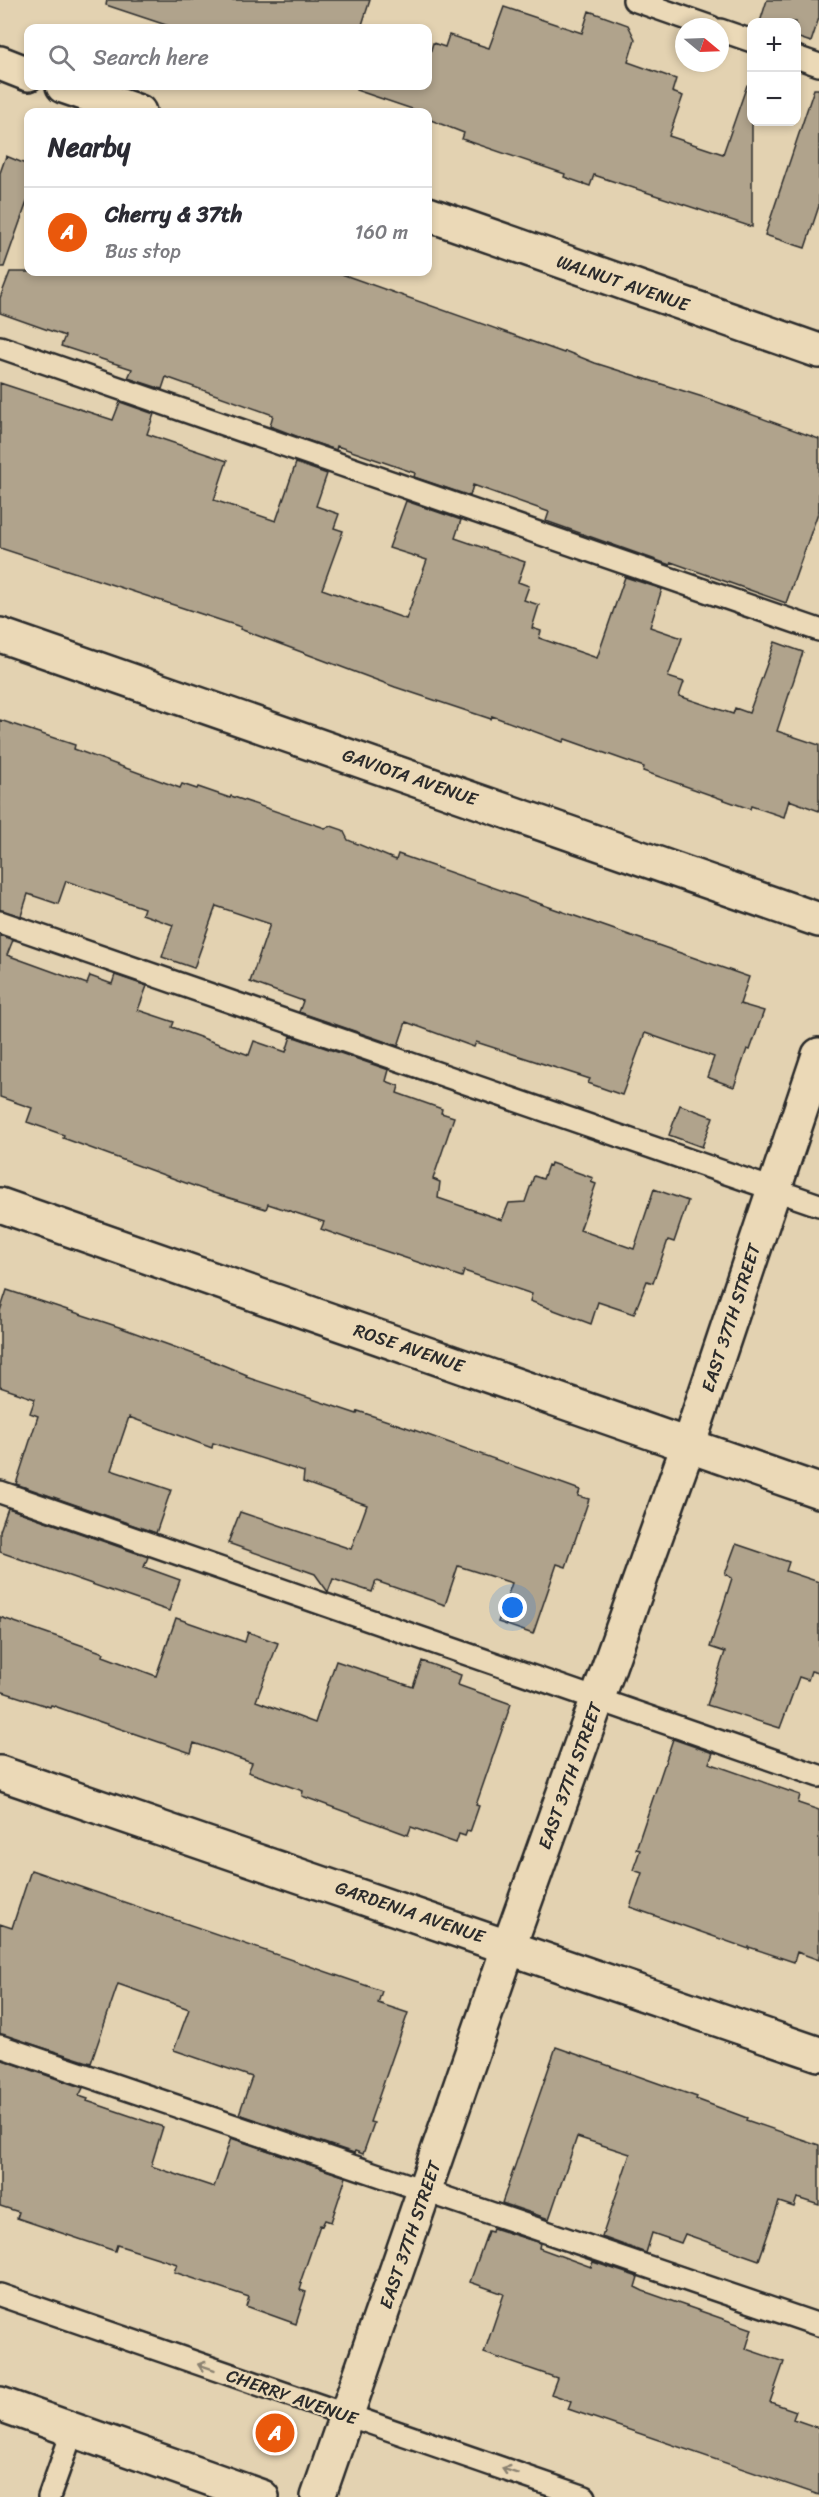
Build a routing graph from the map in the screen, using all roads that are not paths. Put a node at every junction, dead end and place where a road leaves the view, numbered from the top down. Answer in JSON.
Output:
{"nodes":[{"id":1,"x":634,"y":0,"type":"edge"},
{"id":2,"x":685,"y":18,"type":"edge"},
{"id":3,"x":729,"y":33,"type":"edge"},
{"id":4,"x":747,"y":39,"type":"edge"},
{"id":5,"x":801,"y":59,"type":"edge"},
{"id":6,"x":0,"y":63,"type":"edge"},
{"id":7,"x":819,"y":65,"type":"edge"},
{"id":8,"x":24,"y":72,"type":"edge"},
{"id":9,"x":75,"y":90,"type":"edge"},
{"id":10,"x":127,"y":108,"type":"edge"},
{"id":11,"x":432,"y":215,"type":"edge"},
{"id":12,"x":0,"y":347,"type":"edge"},
{"id":13,"x":819,"y":351,"type":"edge"},
{"id":14,"x":819,"y":630,"type":"edge"},
{"id":15,"x":0,"y":635,"type":"edge"},
{"id":16,"x":819,"y":920,"type":"edge"},
{"id":17,"x":0,"y":922,"type":"edge"},
{"id":18,"x":819,"y":1055,"type":"edge"},
{"id":19,"x":774,"y":1189,"type":"junction"},
{"id":20,"x":0,"y":1205,"type":"edge"},
{"id":21,"x":819,"y":1205,"type":"edge"},
{"id":22,"x":688,"y":1446,"type":"junction"},
{"id":23,"x":819,"y":1491,"type":"edge"},
{"id":24,"x":0,"y":1492,"type":"edge"},
{"id":25,"x":597,"y":1699,"type":"junction"},
{"id":26,"x":0,"y":1773,"type":"edge"},
{"id":27,"x":819,"y":1776,"type":"edge"},
{"id":28,"x":509,"y":1946,"type":"junction"},
{"id":29,"x":0,"y":2046,"type":"edge"},
{"id":30,"x":819,"y":2054,"type":"edge"},
{"id":31,"x":426,"y":2190,"type":"junction"},
{"id":32,"x":0,"y":2295,"type":"edge"},
{"id":33,"x":819,"y":2325,"type":"edge"},
{"id":34,"x":0,"y":2404,"type":"edge"},
{"id":35,"x":346,"y":2416,"type":"junction"},
{"id":36,"x":73,"y":2430,"type":"junction"},
{"id":37,"x":49,"y":2497,"type":"edge"},
{"id":38,"x":262,"y":2497,"type":"edge"},
{"id":39,"x":318,"y":2497,"type":"edge"},
{"id":40,"x":585,"y":2497,"type":"edge"}],
"edges":[{"from":1,"to":2,"type":"lane"},
{"from":3,"to":4,"type":"lane"},
{"from":5,"to":7,"type":"lane"},
{"from":6,"to":8,"type":"street"},
{"from":9,"to":10,"type":"street"},
{"from":11,"to":13,"type":"street","name":"WALNUT AVENUE"},
{"from":12,"to":14,"type":"lane"},
{"from":15,"to":16,"type":"street","name":"GAVIOTA AVENUE"},
{"from":17,"to":19,"type":"lane"},
{"from":18,"to":19,"type":"street","name":"EAST 37TH STREET"},
{"from":19,"to":21,"type":"lane"},
{"from":19,"to":22,"type":"street","name":"EAST 37TH STREET"},
{"from":20,"to":22,"type":"street","name":"ROSE AVENUE"},
{"from":22,"to":23,"type":"street","name":"ROSE AVENUE"},
{"from":22,"to":25,"type":"street","name":"EAST 37TH STREET"},
{"from":24,"to":25,"type":"lane"},
{"from":25,"to":27,"type":"lane"},
{"from":25,"to":28,"type":"street","name":"EAST 37TH STREET"},
{"from":26,"to":28,"type":"street","name":"GARDENIA AVENUE"},
{"from":28,"to":30,"type":"street","name":"GARDENIA AVENUE"},
{"from":28,"to":31,"type":"street","name":"EAST 37TH STREET"},
{"from":29,"to":31,"type":"lane"},
{"from":31,"to":33,"type":"lane"},
{"from":31,"to":35,"type":"street","name":"EAST 37TH STREET"},
{"from":35,"to":32,"type":"lane","name":"CHERRY AVENUE","one_way":true},
{"from":34,"to":36,"type":"street"},
{"from":35,"to":39,"type":"street","name":"EAST 37TH STREET"},
{"from":40,"to":35,"type":"lane","name":"CHERRY AVENUE","one_way":true},
{"from":36,"to":37,"type":"lane"},
{"from":36,"to":38,"type":"street"}]}
